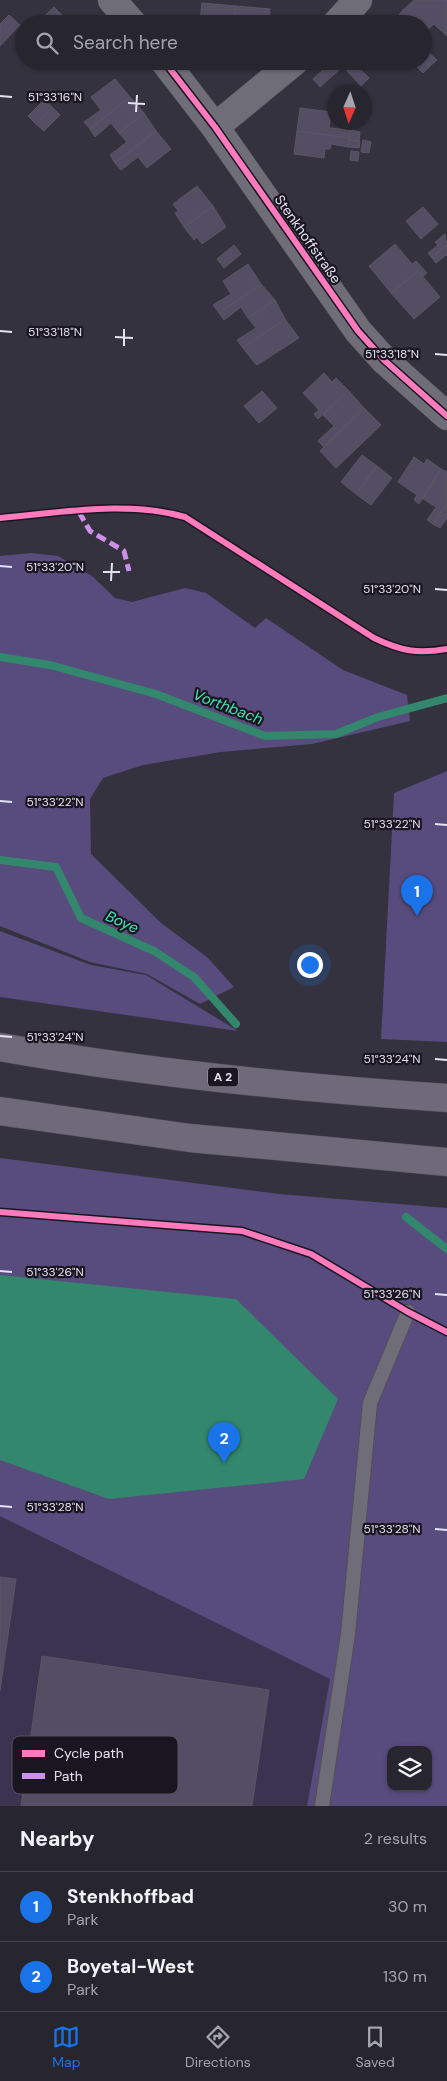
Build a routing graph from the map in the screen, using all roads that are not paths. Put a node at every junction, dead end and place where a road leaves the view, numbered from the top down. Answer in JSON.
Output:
{"nodes":[{"id":1,"x":112,"y":0,"type":"edge"},
{"id":2,"x":358,"y":0,"type":"edge"},
{"id":3,"x":125,"y":15,"type":"edge"},
{"id":4,"x":344,"y":15,"type":"edge"},
{"id":5,"x":171,"y":70,"type":"edge"},
{"id":6,"x":283,"y":70,"type":"edge"},
{"id":7,"x":215,"y":127,"type":"junction"},
{"id":8,"x":447,"y":416,"type":"edge"},
{"id":9,"x":0,"y":1047,"type":"edge"},
{"id":10,"x":447,"y":1098,"type":"edge"},
{"id":11,"x":0,"y":1111,"type":"edge"},
{"id":12,"x":447,"y":1162,"type":"edge"},
{"id":13,"x":408,"y":1312,"type":"dead end"},
{"id":14,"x":322,"y":1806,"type":"edge"}],
"edges":[{"from":1,"to":3,"type":"street"},
{"from":2,"to":4,"type":"street"},
{"from":5,"to":7,"type":"street","name":"Stenkhoffstraße"},
{"from":6,"to":7,"type":"street"},
{"from":7,"to":8,"type":"street","name":"Stenkhoffstraße"},
{"from":9,"to":10,"type":"highway","number":"A 2"},
{"from":11,"to":12,"type":"highway"},
{"from":13,"to":14,"type":"lane"}]}
